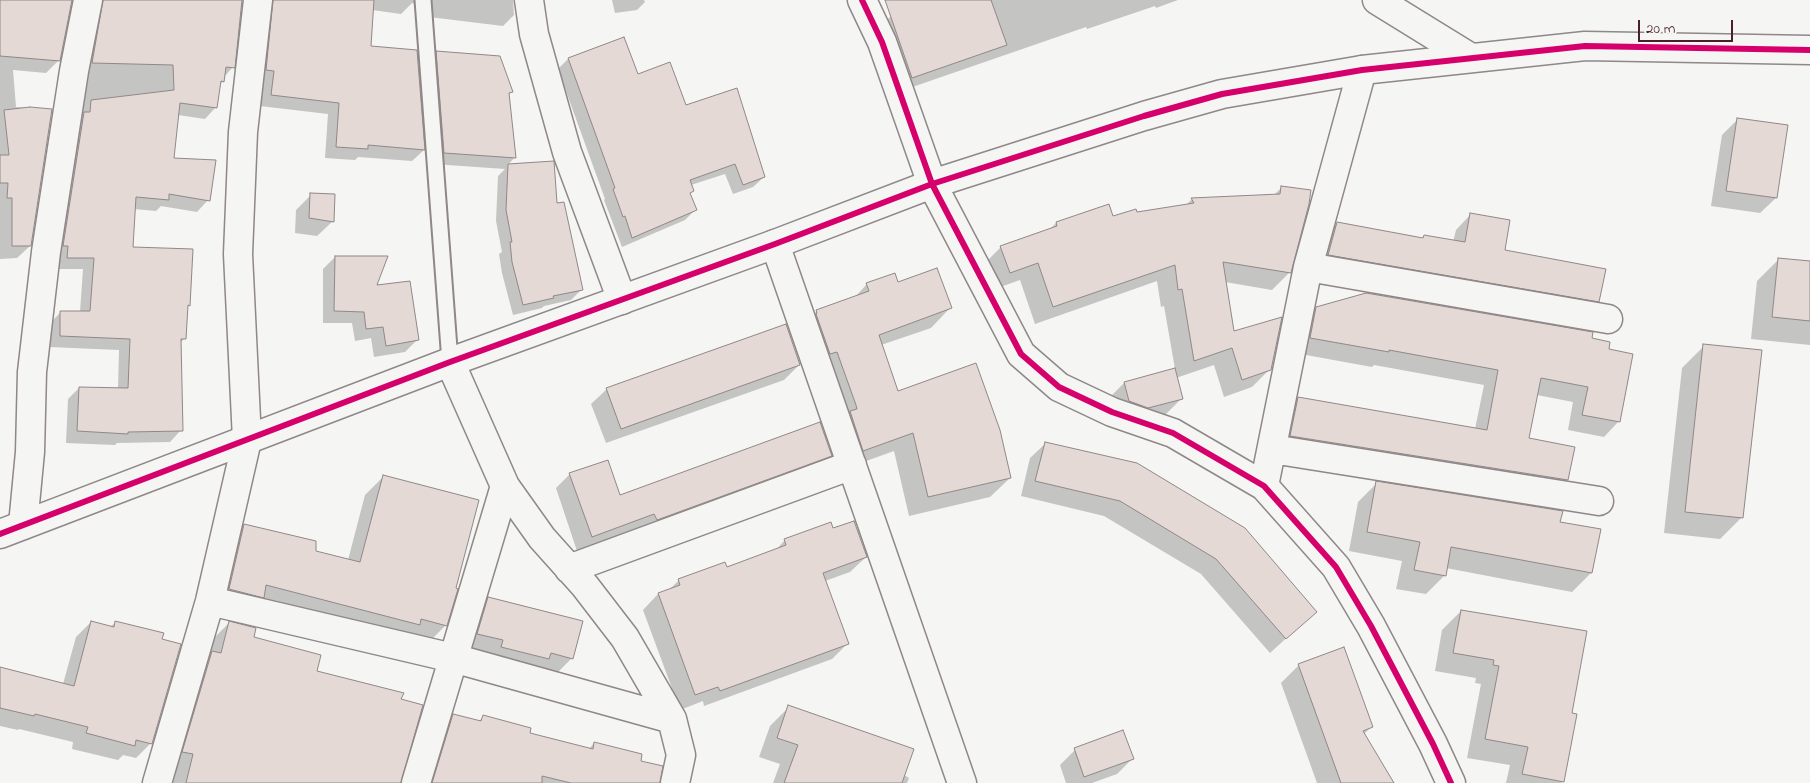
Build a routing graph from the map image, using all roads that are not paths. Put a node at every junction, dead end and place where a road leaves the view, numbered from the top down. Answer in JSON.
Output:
{"nodes":[{"id":1,"x":88,"y":0,"type":"edge"},
{"id":2,"x":258,"y":0,"type":"edge"},
{"id":3,"x":424,"y":0,"type":"edge"},
{"id":4,"x":529,"y":0,"type":"edge"},
{"id":5,"x":862,"y":0,"type":"edge"},
{"id":6,"x":1377,"y":0,"type":"edge"},
{"id":7,"x":1810,"y":50,"type":"edge"},
{"id":8,"x":1471,"y":58,"type":"junction"},
{"id":9,"x":1362,"y":70,"type":"junction"},
{"id":10,"x":932,"y":184,"type":"junction"},
{"id":11,"x":775,"y":244,"type":"junction"},
{"id":12,"x":1308,"y":267,"type":"junction"},
{"id":13,"x":622,"y":300,"type":"junction"},
{"id":14,"x":1608,"y":319,"type":"dead end"},
{"id":15,"x":450,"y":362,"type":"junction"},
{"id":16,"x":247,"y":440,"type":"junction"},
{"id":17,"x":1272,"y":449,"type":"junction"},
{"id":18,"x":852,"y":465,"type":"junction"},
{"id":19,"x":504,"y":486,"type":"junction"},
{"id":20,"x":1264,"y":486,"type":"junction"},
{"id":21,"x":1599,"y":501,"type":"dead end"},
{"id":22,"x":12,"y":530,"type":"edge"},
{"id":23,"x":569,"y":569,"type":"junction"},
{"id":24,"x":210,"y":601,"type":"junction"},
{"id":25,"x":453,"y":658,"type":"junction"},
{"id":26,"x":672,"y":719,"type":"junction"},
{"id":27,"x":157,"y":783,"type":"edge"},
{"id":28,"x":416,"y":783,"type":"edge"},
{"id":29,"x":676,"y":783,"type":"edge"},
{"id":30,"x":962,"y":783,"type":"edge"},
{"id":31,"x":1451,"y":783,"type":"edge"}],
"edges":[{"from":1,"to":22,"type":"street"},
{"from":2,"to":16,"type":"street"},
{"from":3,"to":15,"type":"lane"},
{"from":4,"to":13,"type":"street"},
{"from":5,"to":10,"type":"street"},
{"from":6,"to":8,"type":"street"},
{"from":7,"to":8,"type":"street"},
{"from":8,"to":9,"type":"street"},
{"from":9,"to":10,"type":"street"},
{"from":9,"to":12,"type":"street"},
{"from":10,"to":11,"type":"street"},
{"from":10,"to":20,"type":"street"},
{"from":11,"to":13,"type":"street"},
{"from":11,"to":18,"type":"street"},
{"from":12,"to":14,"type":"street"},
{"from":12,"to":17,"type":"street"},
{"from":13,"to":15,"type":"street"},
{"from":15,"to":16,"type":"street"},
{"from":15,"to":19,"type":"street"},
{"from":16,"to":22,"type":"street"},
{"from":16,"to":24,"type":"street"},
{"from":17,"to":20,"type":"street"},
{"from":17,"to":21,"type":"street"},
{"from":18,"to":23,"type":"street"},
{"from":18,"to":30,"type":"street"},
{"from":19,"to":23,"type":"street"},
{"from":19,"to":25,"type":"street"},
{"from":20,"to":31,"type":"street"},
{"from":23,"to":26,"type":"street"},
{"from":24,"to":25,"type":"street"},
{"from":24,"to":27,"type":"street"},
{"from":25,"to":26,"type":"street"},
{"from":25,"to":28,"type":"street"},
{"from":26,"to":29,"type":"street"}]}
